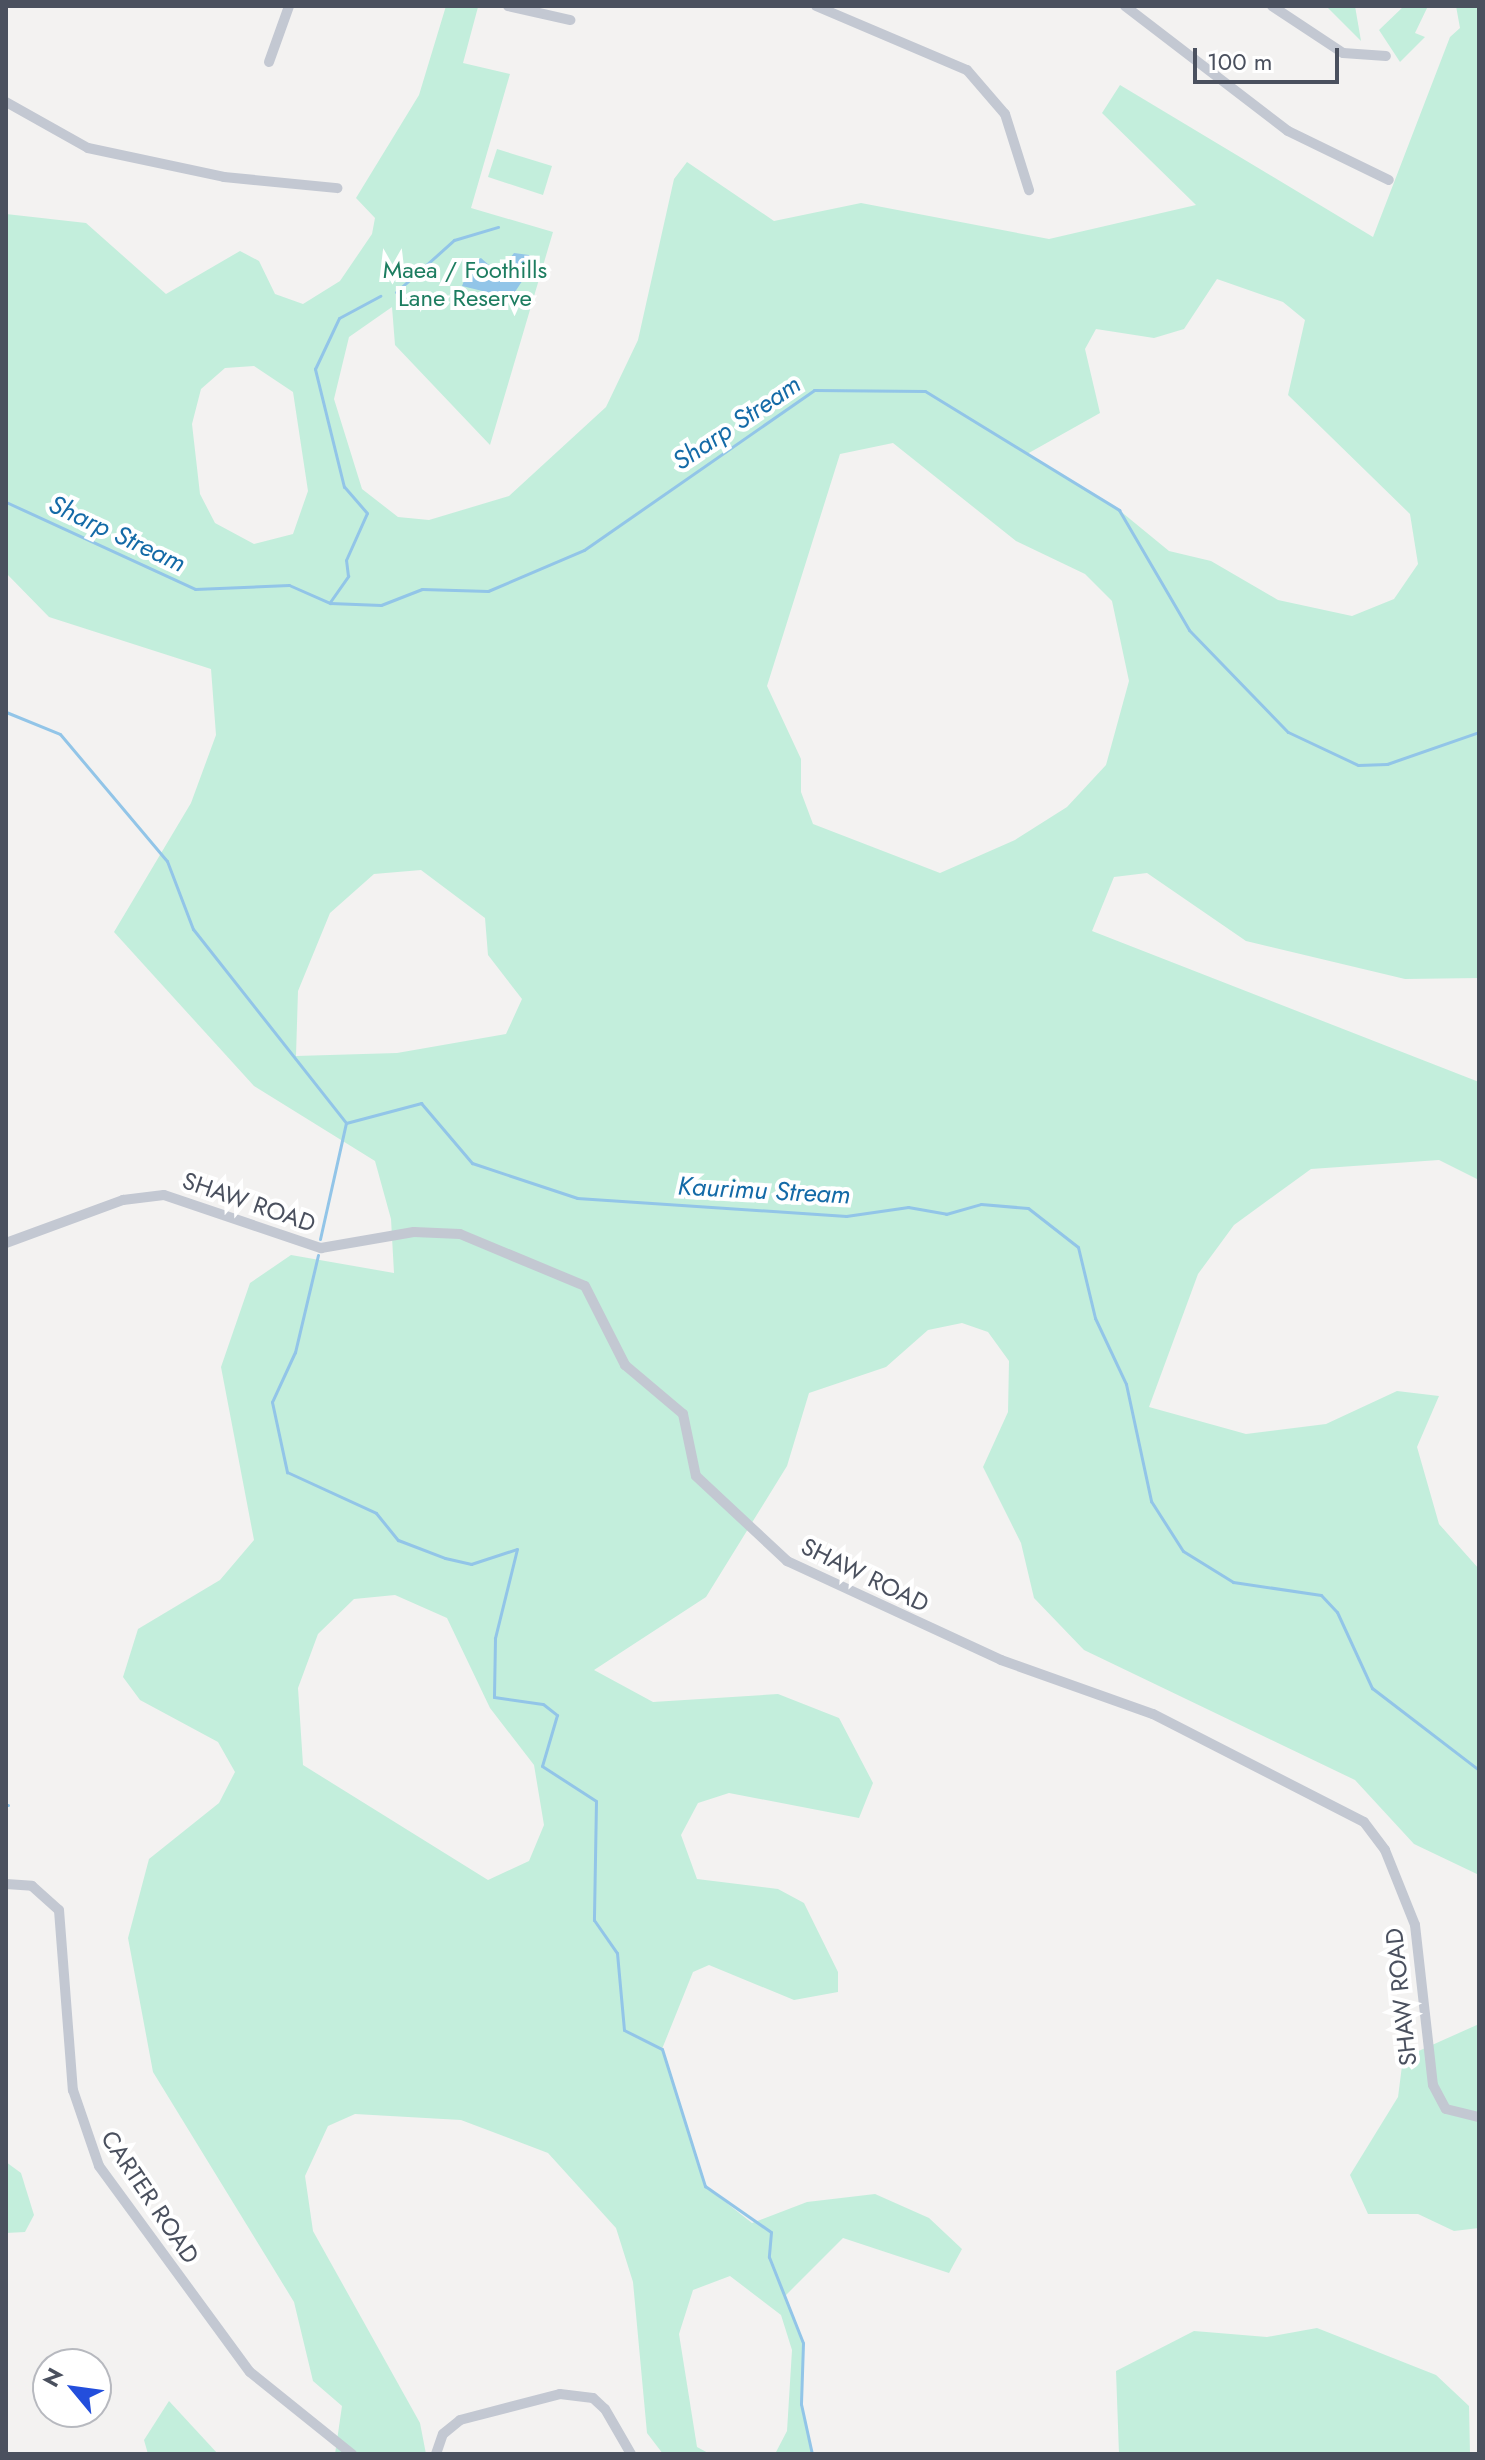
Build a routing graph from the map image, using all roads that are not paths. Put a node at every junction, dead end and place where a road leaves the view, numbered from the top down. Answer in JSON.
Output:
{"nodes":[{"id":1,"x":289,"y":6,"type":"edge"},
{"id":2,"x":508,"y":6,"type":"edge"},
{"id":3,"x":816,"y":6,"type":"edge"},
{"id":4,"x":1130,"y":6,"type":"edge"},
{"id":5,"x":1272,"y":6,"type":"edge"},
{"id":6,"x":570,"y":20,"type":"dead end"},
{"id":7,"x":1386,"y":56,"type":"dead end"},
{"id":8,"x":269,"y":62,"type":"dead end"},
{"id":9,"x":6,"y":102,"type":"edge"},
{"id":10,"x":1389,"y":180,"type":"dead end"},
{"id":11,"x":337,"y":188,"type":"dead end"},
{"id":12,"x":1029,"y":190,"type":"dead end"},
{"id":13,"x":6,"y":1243,"type":"edge"},
{"id":14,"x":6,"y":1884,"type":"edge"},
{"id":15,"x":1479,"y":2117,"type":"edge"},
{"id":16,"x":352,"y":2454,"type":"edge"},
{"id":17,"x":436,"y":2454,"type":"edge"},
{"id":18,"x":631,"y":2454,"type":"edge"}],
"edges":[{"from":1,"to":8,"type":"street"},
{"from":2,"to":6,"type":"street"},
{"from":3,"to":12,"type":"street"},
{"from":4,"to":10,"type":"street"},
{"from":5,"to":7,"type":"street"},
{"from":9,"to":11,"type":"street"},
{"from":13,"to":15,"type":"street","name":"SHAW ROAD"},
{"from":14,"to":16,"type":"street","name":"CARTER ROAD"},
{"from":17,"to":18,"type":"street"}]}
